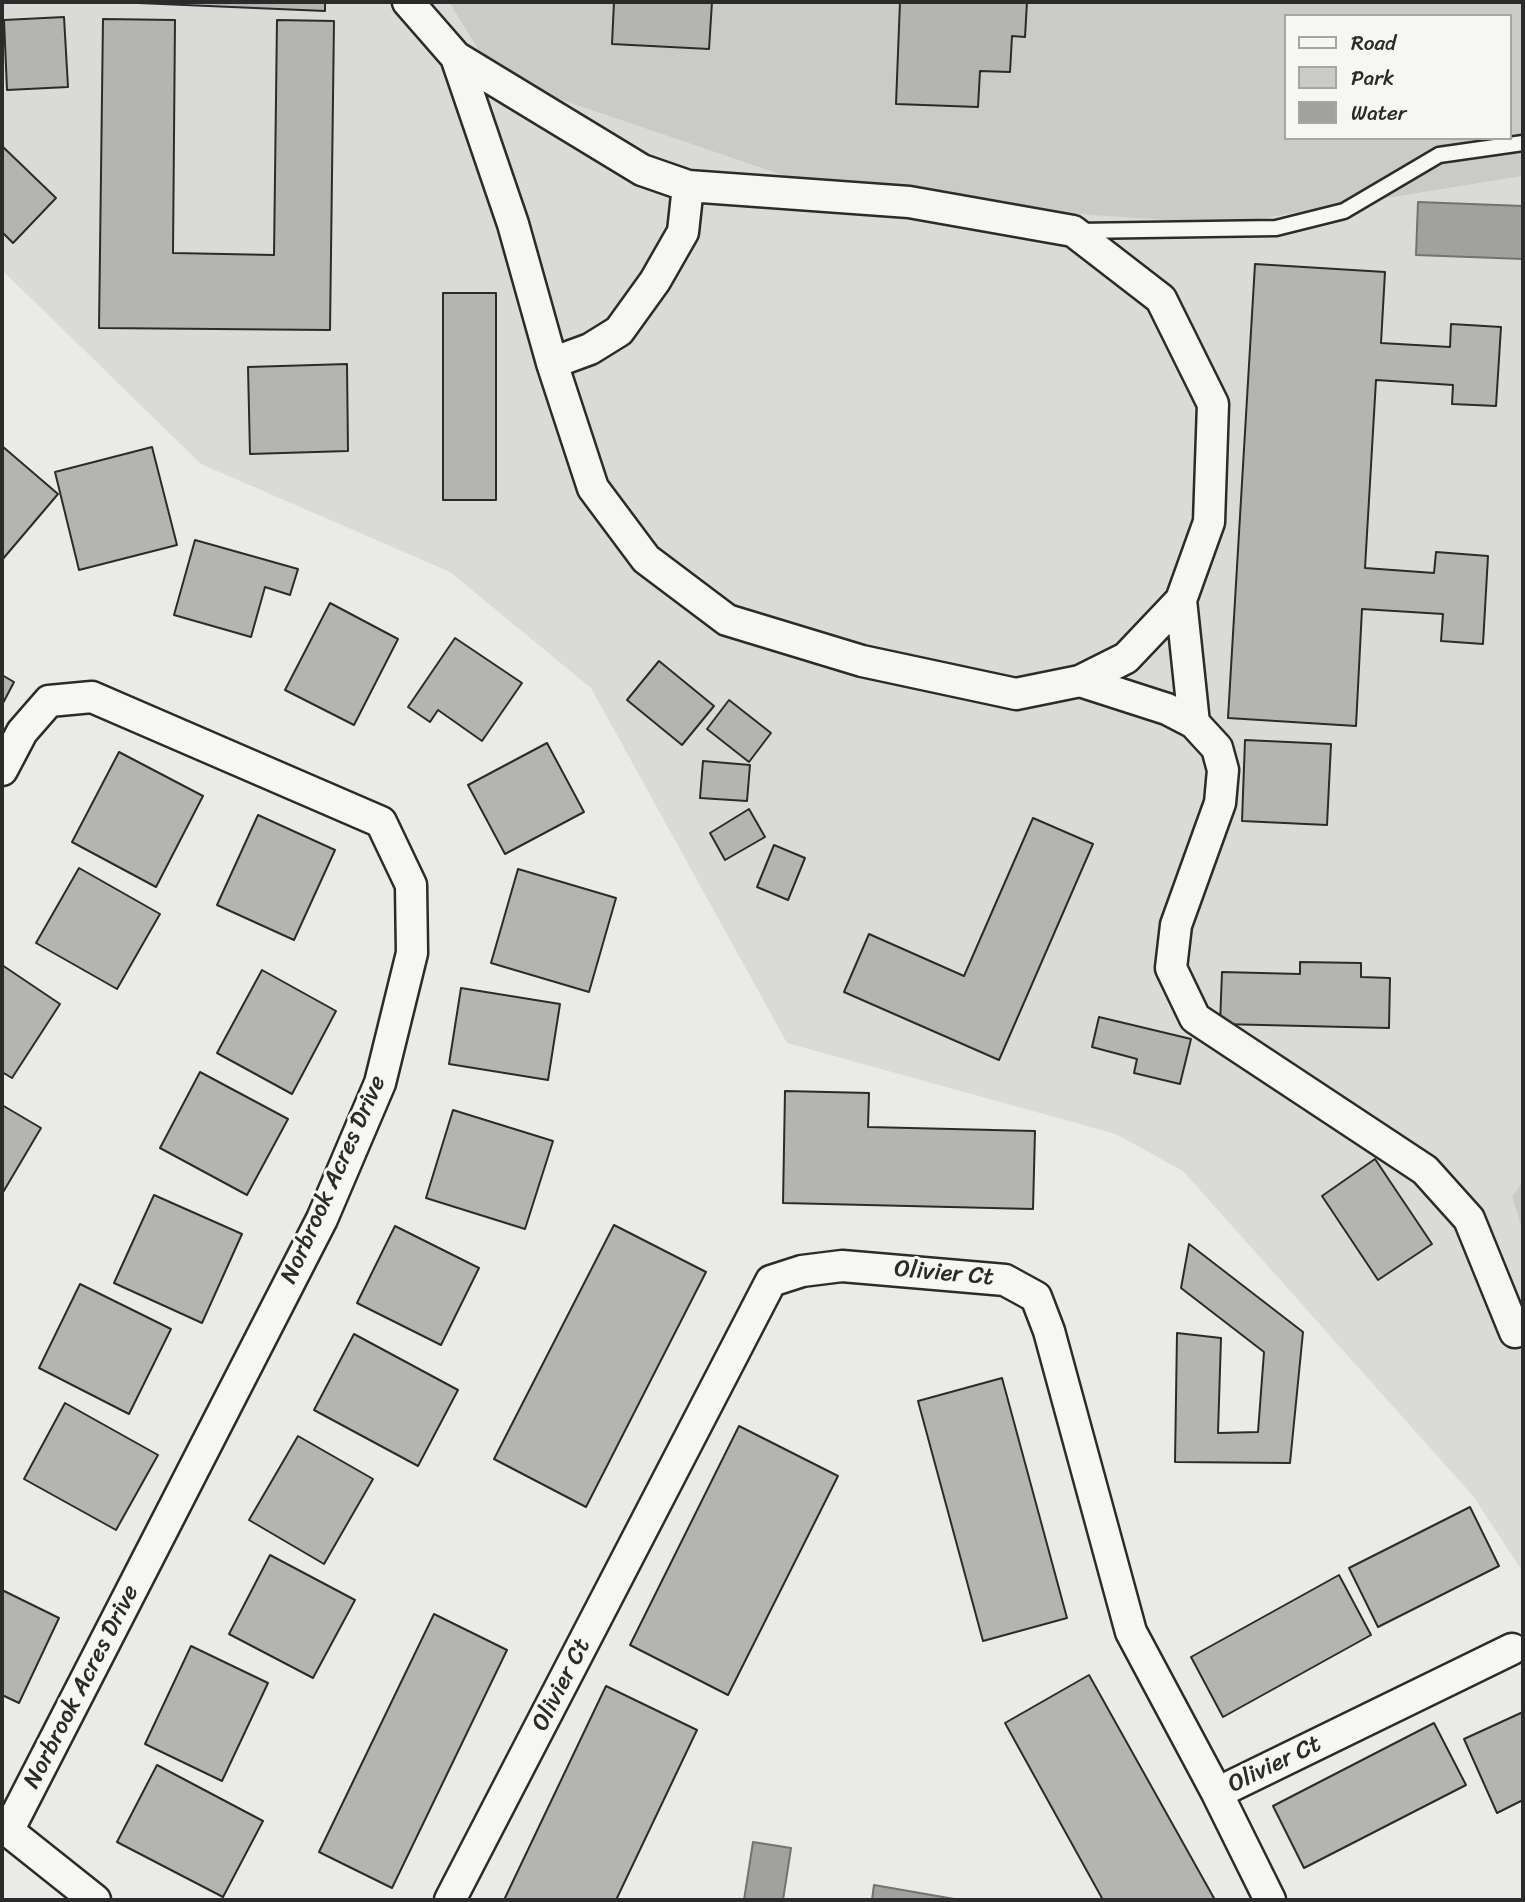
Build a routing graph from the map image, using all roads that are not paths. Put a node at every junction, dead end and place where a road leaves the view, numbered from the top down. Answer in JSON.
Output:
{"nodes":[{"id":1,"x":408,"y":2,"type":"edge"},
{"id":2,"x":456,"y":57,"type":"junction"},
{"id":3,"x":1523,"y":143,"type":"edge"},
{"id":4,"x":688,"y":186,"type":"junction"},
{"id":5,"x":1073,"y":231,"type":"junction"},
{"id":6,"x":552,"y":363,"type":"junction"},
{"id":7,"x":1181,"y":600,"type":"junction"},
{"id":8,"x":1080,"y":681,"type":"junction"},
{"id":9,"x":1194,"y":723,"type":"junction"},
{"id":10,"x":2,"y":770,"type":"edge"},
{"id":11,"x":1515,"y":1332,"type":"dead end"},
{"id":12,"x":1512,"y":1649,"type":"dead end"},
{"id":13,"x":1217,"y":1793,"type":"junction"},
{"id":14,"x":5,"y":1829,"type":"edge"},
{"id":15,"x":95,"y":1900,"type":"edge"},
{"id":16,"x":450,"y":1900,"type":"edge"},
{"id":17,"x":1270,"y":1900,"type":"edge"}],
"edges":[{"from":1,"to":2,"type":"street"},
{"from":2,"to":4,"type":"street"},
{"from":2,"to":6,"type":"street"},
{"from":3,"to":5,"type":"lane"},
{"from":4,"to":5,"type":"street"},
{"from":4,"to":6,"type":"street"},
{"from":5,"to":7,"type":"street"},
{"from":6,"to":8,"type":"street"},
{"from":7,"to":8,"type":"street"},
{"from":7,"to":9,"type":"street"},
{"from":8,"to":9,"type":"street"},
{"from":9,"to":11,"type":"street"},
{"from":10,"to":14,"type":"street","name":"Norbrook Acres Drive"},
{"from":12,"to":13,"type":"street","name":"Olivier Ct"},
{"from":13,"to":16,"type":"street","name":"Olivier Ct"},
{"from":13,"to":17,"type":"street"},
{"from":14,"to":15,"type":"street"}]}
